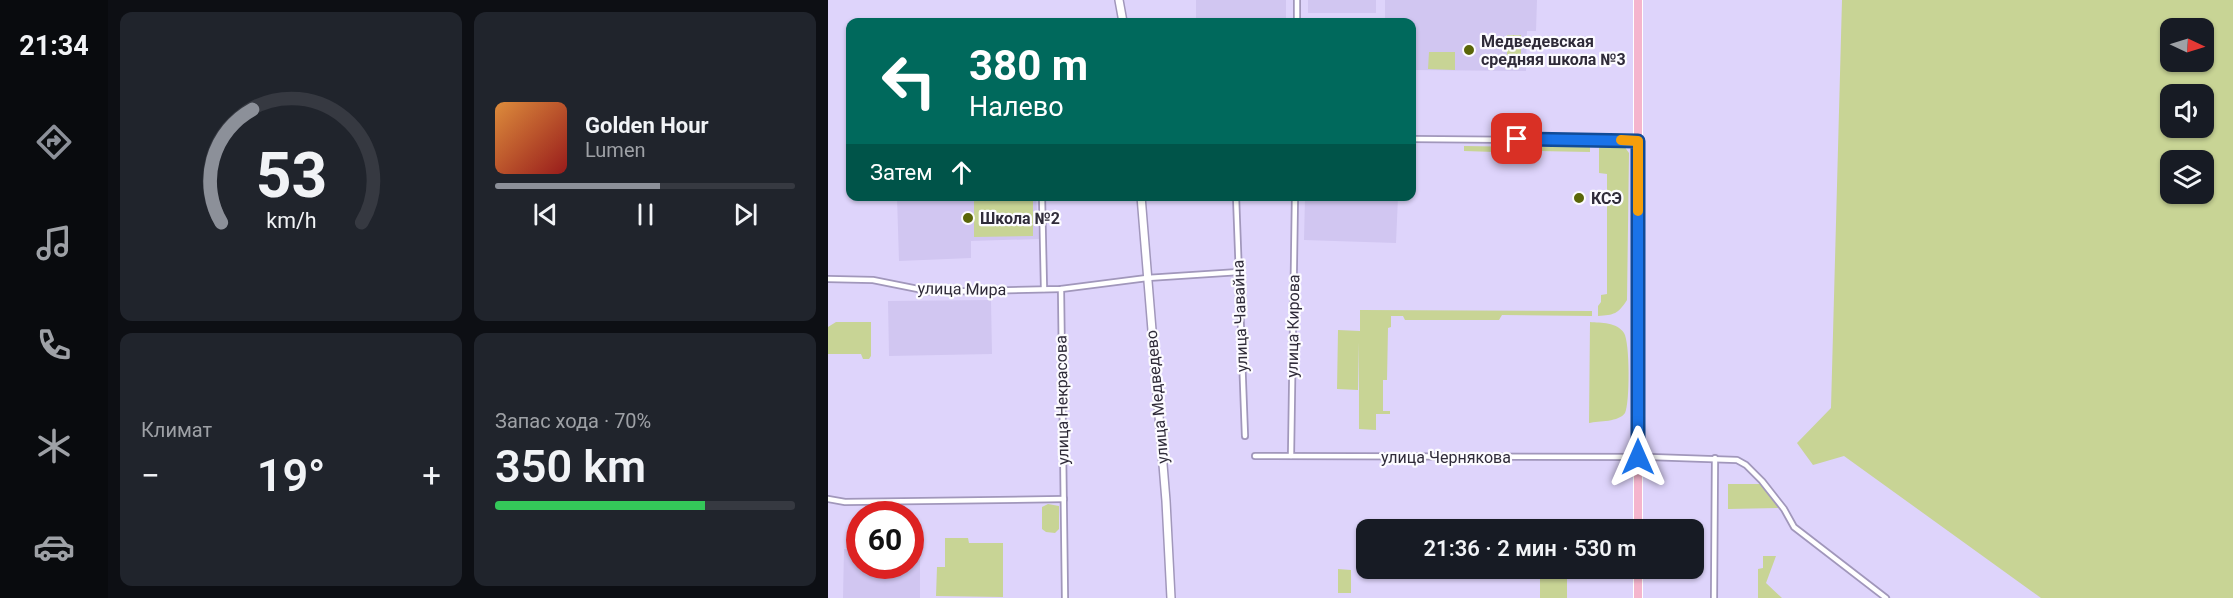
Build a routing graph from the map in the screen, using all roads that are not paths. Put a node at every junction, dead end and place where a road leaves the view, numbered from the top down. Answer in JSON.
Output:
{"nodes":[{"id":1,"x":1119,"y":0,"type":"edge"},
{"id":2,"x":1297,"y":0,"type":"edge"},
{"id":3,"x":1638,"y":0,"type":"edge"},
{"id":4,"x":1122,"y":18,"type":"edge"},
{"id":5,"x":1297,"y":18,"type":"edge"},
{"id":6,"x":1416,"y":139,"type":"edge"},
{"id":7,"x":1638,"y":141,"type":"junction"},
{"id":8,"x":1042,"y":201,"type":"edge"},
{"id":9,"x":1141,"y":201,"type":"edge"},
{"id":10,"x":1236,"y":201,"type":"edge"},
{"id":11,"x":1295,"y":201,"type":"edge"},
{"id":12,"x":1239,"y":272,"type":"junction"},
{"id":13,"x":1147,"y":278,"type":"junction"},
{"id":14,"x":828,"y":279,"type":"edge"},
{"id":15,"x":1044,"y":289,"type":"junction"},
{"id":16,"x":1060,"y":289,"type":"junction"},
{"id":17,"x":1245,"y":436,"type":"dead end"},
{"id":18,"x":1255,"y":456,"type":"dead end"},
{"id":19,"x":1291,"y":456,"type":"junction"},
{"id":20,"x":1638,"y":457,"type":"junction"},
{"id":21,"x":1715,"y":458,"type":"junction"},
{"id":22,"x":828,"y":499,"type":"edge"},
{"id":23,"x":1064,"y":500,"type":"junction"},
{"id":24,"x":1638,"y":519,"type":"edge"},
{"id":25,"x":1638,"y":579,"type":"edge"},
{"id":26,"x":1065,"y":598,"type":"edge"},
{"id":27,"x":1171,"y":598,"type":"edge"},
{"id":28,"x":1638,"y":598,"type":"edge"},
{"id":29,"x":1714,"y":598,"type":"edge"},
{"id":30,"x":1886,"y":598,"type":"edge"}],
"edges":[{"from":1,"to":4,"type":"street"},
{"from":2,"to":5,"type":"street"},
{"from":3,"to":7,"type":"main road"},
{"from":6,"to":7,"type":"street"},
{"from":7,"to":20,"type":"main road"},
{"from":8,"to":15,"type":"street"},
{"from":9,"to":13,"type":"street","name":"улица Медведево"},
{"from":10,"to":12,"type":"street","name":"улица Чавайна"},
{"from":11,"to":19,"type":"street","name":"улица Кирова"},
{"from":12,"to":13,"type":"street"},
{"from":12,"to":17,"type":"street","name":"улица Чавайна"},
{"from":13,"to":16,"type":"street"},
{"from":13,"to":27,"type":"street","name":"улица Медведево"},
{"from":14,"to":15,"type":"street","name":"улица Мира"},
{"from":15,"to":16,"type":"street","name":"улица Мира"},
{"from":16,"to":23,"type":"street","name":"улица Некрасова"},
{"from":18,"to":19,"type":"street","name":"улица Чернякова"},
{"from":19,"to":20,"type":"street","name":"улица Чернякова"},
{"from":20,"to":21,"type":"street","name":"улица Чернякова"},
{"from":20,"to":24,"type":"main road"},
{"from":21,"to":29,"type":"street"},
{"from":21,"to":30,"type":"street","name":"улица Чернякова"},
{"from":22,"to":23,"type":"street"},
{"from":23,"to":26,"type":"street","name":"улица Некрасова"},
{"from":25,"to":28,"type":"main road"}]}
